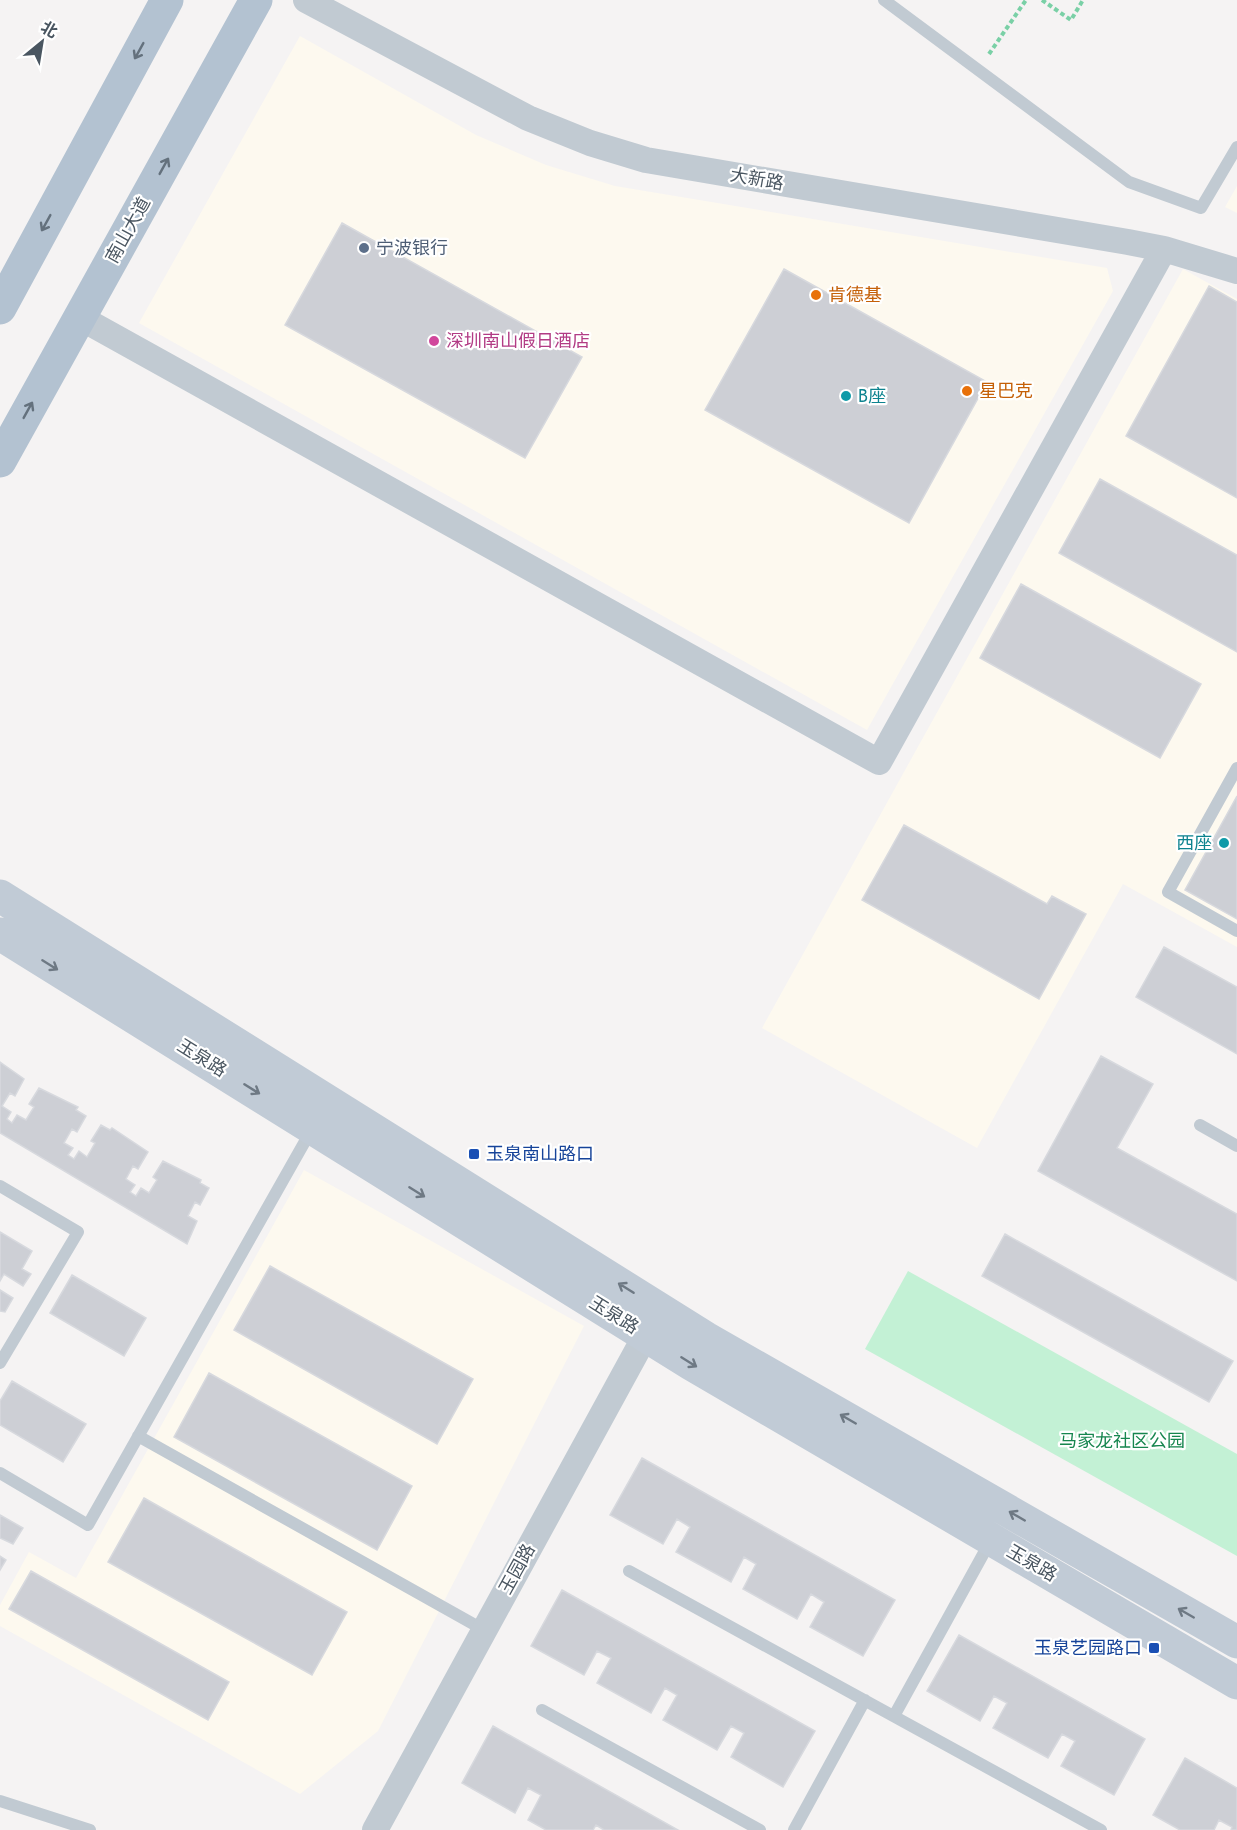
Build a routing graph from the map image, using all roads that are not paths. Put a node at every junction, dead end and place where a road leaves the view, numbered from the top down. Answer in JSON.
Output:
{"nodes":[{"id":1,"x":167,"y":0,"type":"edge"},
{"id":2,"x":256,"y":0,"type":"edge"},
{"id":3,"x":306,"y":0,"type":"edge"},
{"id":4,"x":884,"y":0,"type":"edge"},
{"id":5,"x":1237,"y":147,"type":"edge"},
{"id":6,"x":1164,"y":249,"type":"junction"},
{"id":7,"x":1237,"y":272,"type":"edge"},
{"id":8,"x":0,"y":308,"type":"edge"},
{"id":9,"x":79,"y":317,"type":"junction"},
{"id":10,"x":0,"y":461,"type":"edge"},
{"id":11,"x":1237,"y":768,"type":"edge"},
{"id":12,"x":0,"y":896,"type":"edge"},
{"id":13,"x":1237,"y":931,"type":"edge"},
{"id":14,"x":0,"y":934,"type":"edge"},
{"id":15,"x":320,"y":1114,"type":"junction"},
{"id":16,"x":1200,"y":1125,"type":"dead end"},
{"id":17,"x":1237,"y":1146,"type":"edge"},
{"id":18,"x":0,"y":1186,"type":"edge"},
{"id":19,"x":653,"y":1322,"type":"junction"},
{"id":20,"x":0,"y":1363,"type":"edge"},
{"id":21,"x":138,"y":1436,"type":"junction"},
{"id":22,"x":0,"y":1473,"type":"edge"},
{"id":23,"x":992,"y":1539,"type":"junction"},
{"id":24,"x":629,"y":1571,"type":"dead end"},
{"id":25,"x":484,"y":1630,"type":"junction"},
{"id":26,"x":1237,"y":1642,"type":"edge"},
{"id":27,"x":1237,"y":1683,"type":"edge"},
{"id":28,"x":865,"y":1700,"type":"junction"},
{"id":29,"x":542,"y":1710,"type":"dead end"},
{"id":30,"x":894,"y":1716,"type":"junction"},
{"id":31,"x":0,"y":1801,"type":"edge"},
{"id":32,"x":1092,"y":1828,"type":"edge"},
{"id":33,"x":90,"y":1830,"type":"edge"},
{"id":34,"x":375,"y":1830,"type":"edge"},
{"id":35,"x":760,"y":1830,"type":"edge"},
{"id":36,"x":794,"y":1830,"type":"edge"}],
"edges":[{"from":1,"to":8,"type":"main road","one_way":true},
{"from":9,"to":2,"type":"main road","name":"南山大道","one_way":true},
{"from":3,"to":6,"type":"street","name":"大新路"},
{"from":4,"to":5,"type":"lane"},
{"from":6,"to":7,"type":"street","name":"大新路"},
{"from":6,"to":9,"type":"street"},
{"from":10,"to":9,"type":"main road","name":"南山大道","one_way":true},
{"from":11,"to":13,"type":"lane"},
{"from":12,"to":15,"type":"street","name":"玉泉路"},
{"from":14,"to":15,"type":"street","name":"玉泉路","one_way":true},
{"from":15,"to":19,"type":"street","name":"玉泉路"},
{"from":15,"to":21,"type":"lane"},
{"from":16,"to":17,"type":"lane"},
{"from":18,"to":20,"type":"lane"},
{"from":19,"to":23,"type":"street","name":"玉泉路","one_way":true},
{"from":19,"to":25,"type":"street","name":"玉园路"},
{"from":26,"to":19,"type":"street","name":"玉泉路","one_way":true},
{"from":21,"to":22,"type":"lane"},
{"from":21,"to":25,"type":"lane"},
{"from":23,"to":27,"type":"street","name":"玉泉路"},
{"from":23,"to":30,"type":"lane"},
{"from":24,"to":28,"type":"lane"},
{"from":25,"to":34,"type":"street","name":"玉园路"},
{"from":28,"to":30,"type":"lane"},
{"from":28,"to":36,"type":"lane"},
{"from":29,"to":35,"type":"lane"},
{"from":30,"to":32,"type":"lane"},
{"from":31,"to":33,"type":"lane"}]}
